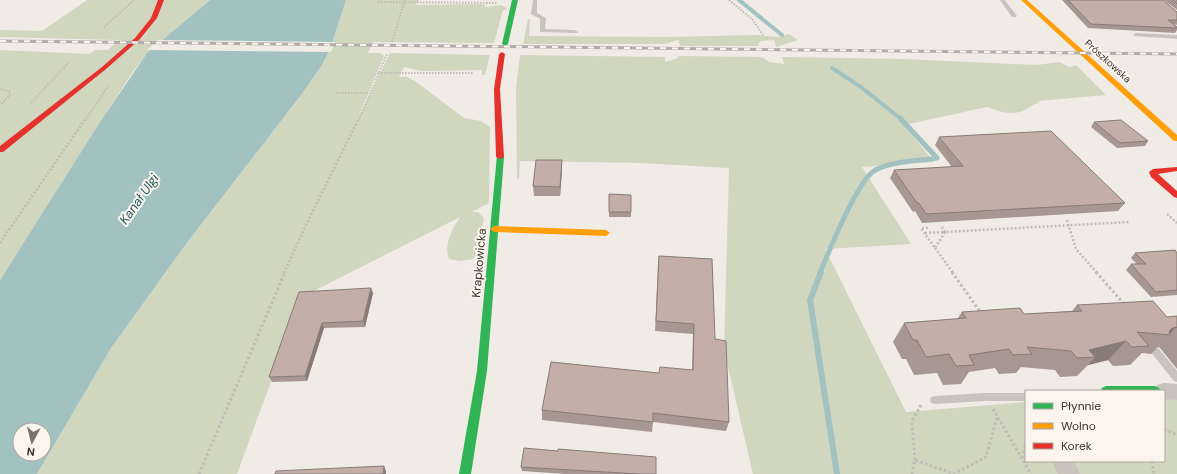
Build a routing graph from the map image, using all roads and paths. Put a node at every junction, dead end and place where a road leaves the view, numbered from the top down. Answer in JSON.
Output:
{"nodes":[{"id":1,"x":134,"y":0,"type":"edge"},
{"id":2,"x":161,"y":0,"type":"edge"},
{"id":3,"x":535,"y":0,"type":"edge"},
{"id":4,"x":729,"y":0,"type":"edge"},
{"id":5,"x":1002,"y":0,"type":"edge"},
{"id":6,"x":1024,"y":0,"type":"edge"},
{"id":7,"x":405,"y":1,"type":"edge"},
{"id":8,"x":515,"y":1,"type":"edge"},
{"id":9,"x":378,"y":2,"type":"dead end"},
{"id":10,"x":1014,"y":16,"type":"dead end"},
{"id":11,"x":104,"y":28,"type":"dead end"},
{"id":12,"x":575,"y":32,"type":"dead end"},
{"id":13,"x":763,"y":35,"type":"dead end"},
{"id":14,"x":1136,"y":35,"type":"dead end"},
{"id":15,"x":1177,"y":38,"type":"edge"},
{"id":16,"x":392,"y":42,"type":"dead end"},
{"id":17,"x":505,"y":44,"type":"dead end"},
{"id":18,"x":387,"y":54,"type":"dead end"},
{"id":19,"x":502,"y":54,"type":"dead end"},
{"id":20,"x":70,"y":61,"type":"dead end"},
{"id":21,"x":378,"y":73,"type":"junction"},
{"id":22,"x":473,"y":73,"type":"dead end"},
{"id":23,"x":111,"y":82,"type":"dead end"},
{"id":24,"x":0,"y":90,"type":"edge"},
{"id":25,"x":336,"y":93,"type":"dead end"},
{"id":26,"x":369,"y":93,"type":"junction"},
{"id":27,"x":0,"y":105,"type":"edge"},
{"id":28,"x":28,"y":106,"type":"dead end"},
{"id":29,"x":1177,"y":139,"type":"edge"},
{"id":30,"x":0,"y":150,"type":"edge"},
{"id":31,"x":1177,"y":169,"type":"edge"},
{"id":32,"x":1177,"y":195,"type":"edge"},
{"id":33,"x":1167,"y":214,"type":"dead end"},
{"id":34,"x":1067,"y":220,"type":"dead end"},
{"id":35,"x":1129,"y":222,"type":"dead end"},
{"id":36,"x":1177,"y":223,"type":"edge"},
{"id":37,"x":1069,"y":226,"type":"junction"},
{"id":38,"x":942,"y":227,"type":"dead end"},
{"id":39,"x":928,"y":228,"type":"dead end"},
{"id":40,"x":494,"y":229,"type":"junction"},
{"id":41,"x":946,"y":232,"type":"junction"},
{"id":42,"x":606,"y":233,"type":"dead end"},
{"id":43,"x":925,"y":233,"type":"junction"},
{"id":44,"x":0,"y":243,"type":"edge"},
{"id":45,"x":935,"y":248,"type":"junction"},
{"id":46,"x":1127,"y":307,"type":"edge"},
{"id":47,"x":983,"y":316,"type":"edge"},
{"id":48,"x":1156,"y":352,"type":"edge"},
{"id":49,"x":1177,"y":378,"type":"edge"},
{"id":50,"x":1165,"y":391,"type":"edge"},
{"id":51,"x":1177,"y":392,"type":"edge"},
{"id":52,"x":985,"y":397,"type":"junction"},
{"id":53,"x":1025,"y":397,"type":"edge"},
{"id":54,"x":935,"y":400,"type":"joint"},
{"id":55,"x":997,"y":417,"type":"junction"},
{"id":56,"x":1165,"y":429,"type":"edge"},
{"id":57,"x":1177,"y":435,"type":"edge"},
{"id":58,"x":1025,"y":448,"type":"edge"},
{"id":59,"x":1022,"y":458,"type":"junction"},
{"id":60,"x":915,"y":460,"type":"junction"},
{"id":61,"x":1063,"y":462,"type":"edge"},
{"id":62,"x":1152,"y":462,"type":"edge"},
{"id":63,"x":199,"y":474,"type":"edge"},
{"id":64,"x":465,"y":474,"type":"edge"},
{"id":65,"x":912,"y":474,"type":"edge"},
{"id":66,"x":954,"y":474,"type":"edge"},
{"id":67,"x":1032,"y":474,"type":"edge"},
{"id":68,"x":1070,"y":474,"type":"edge"},
{"id":69,"x":1154,"y":474,"type":"edge"}],
"edges":[{"from":1,"to":11,"type":"path"},
{"from":2,"to":30,"type":"street"},
{"from":3,"to":12,"type":"lane"},
{"from":4,"to":13,"type":"path"},
{"from":5,"to":10,"type":"lane"},
{"from":6,"to":29,"type":"street","name":"Prószkowska"},
{"from":7,"to":8,"type":"path"},
{"from":7,"to":9,"type":"path"},
{"from":7,"to":16,"type":"path"},
{"from":8,"to":17,"type":"street"},
{"from":14,"to":15,"type":"lane"},
{"from":18,"to":21,"type":"path"},
{"from":19,"to":40,"type":"street","name":"Krapkowicka"},
{"from":20,"to":28,"type":"path"},
{"from":21,"to":22,"type":"path"},
{"from":21,"to":26,"type":"path"},
{"from":23,"to":44,"type":"path"},
{"from":24,"to":27,"type":"path"},
{"from":25,"to":26,"type":"path"},
{"from":26,"to":63,"type":"path"},
{"from":31,"to":32,"type":"street"},
{"from":33,"to":36,"type":"path"},
{"from":34,"to":37,"type":"path"},
{"from":35,"to":37,"type":"path"},
{"from":37,"to":41,"type":"path"},
{"from":37,"to":46,"type":"path"},
{"from":38,"to":41,"type":"path"},
{"from":39,"to":43,"type":"path"},
{"from":40,"to":42,"type":"street"},
{"from":40,"to":64,"type":"street","name":"Krapkowicka"},
{"from":41,"to":43,"type":"path"},
{"from":41,"to":45,"type":"path"},
{"from":43,"to":45,"type":"path"},
{"from":45,"to":47,"type":"path"},
{"from":48,"to":49,"type":"lane"},
{"from":50,"to":51,"type":"street"},
{"from":52,"to":53,"type":"lane"},
{"from":52,"to":54,"type":"lane"},
{"from":52,"to":55,"type":"path"},
{"from":54,"to":60,"type":"path"},
{"from":55,"to":59,"type":"path"},
{"from":55,"to":66,"type":"path"},
{"from":56,"to":57,"type":"path"},
{"from":58,"to":59,"type":"path"},
{"from":59,"to":67,"type":"path"},
{"from":60,"to":65,"type":"path"},
{"from":60,"to":66,"type":"path"},
{"from":61,"to":68,"type":"street"},
{"from":62,"to":69,"type":"path"}]}
